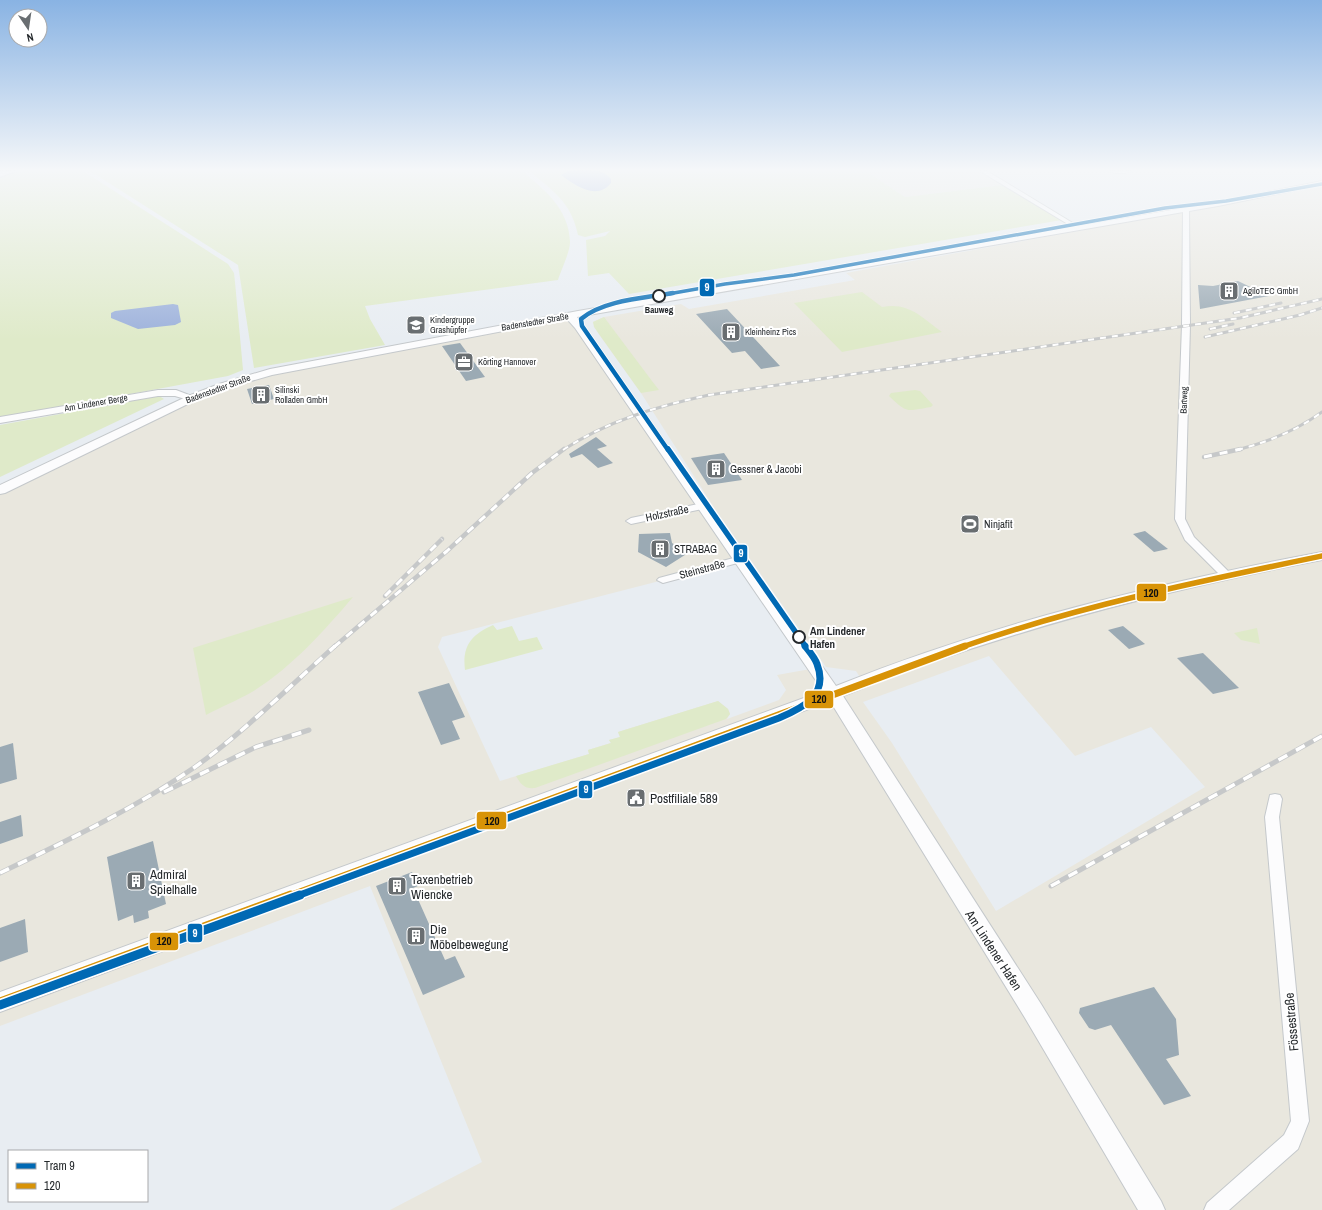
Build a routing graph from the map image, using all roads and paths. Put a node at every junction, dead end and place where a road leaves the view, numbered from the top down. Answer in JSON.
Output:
{"nodes":[{"id":1,"x":1081,"y":227,"type":"edge"},
{"id":2,"x":1186,"y":227,"type":"edge"},
{"id":3,"x":1078,"y":228,"type":"joint"},
{"id":4,"x":570,"y":316,"type":"junction"},
{"id":5,"x":192,"y":398,"type":"junction"},
{"id":6,"x":0,"y":420,"type":"edge"},
{"id":7,"x":0,"y":490,"type":"edge"},
{"id":8,"x":703,"y":506,"type":"junction"},
{"id":9,"x":631,"y":521,"type":"dead end"},
{"id":10,"x":1322,"y":556,"type":"edge"},
{"id":11,"x":741,"y":559,"type":"junction"},
{"id":12,"x":1225,"y":574,"type":"junction"},
{"id":13,"x":663,"y":580,"type":"dead end"},
{"id":14,"x":833,"y":693,"type":"junction"},
{"id":15,"x":1275,"y":799,"type":"dead end"},
{"id":16,"x":0,"y":1002,"type":"edge"},
{"id":17,"x":1152,"y":1210,"type":"edge"},
{"id":18,"x":1214,"y":1210,"type":"edge"}],
"edges":[{"from":1,"to":3,"type":"street","name":"Badenstedter Straße"},
{"from":2,"to":12,"type":"street","name":"Bartweg"},
{"from":3,"to":4,"type":"street","name":"Badenstedter Straße"},
{"from":4,"to":5,"type":"street","name":"Badenstedter Straße"},
{"from":4,"to":8,"type":"street"},
{"from":5,"to":6,"type":"street","name":"Am Lindener Berge"},
{"from":5,"to":7,"type":"street","name":"Badenstedter Straße"},
{"from":8,"to":9,"type":"street","name":"Holzstraße"},
{"from":8,"to":11,"type":"street"},
{"from":10,"to":12,"type":"street"},
{"from":11,"to":13,"type":"street","name":"Steinstraße"},
{"from":11,"to":14,"type":"street"},
{"from":12,"to":14,"type":"street"},
{"from":14,"to":16,"type":"street"},
{"from":14,"to":17,"type":"street","name":"Am Lindener Hafen"},
{"from":15,"to":18,"type":"street","name":"Fössestraße"}]}
